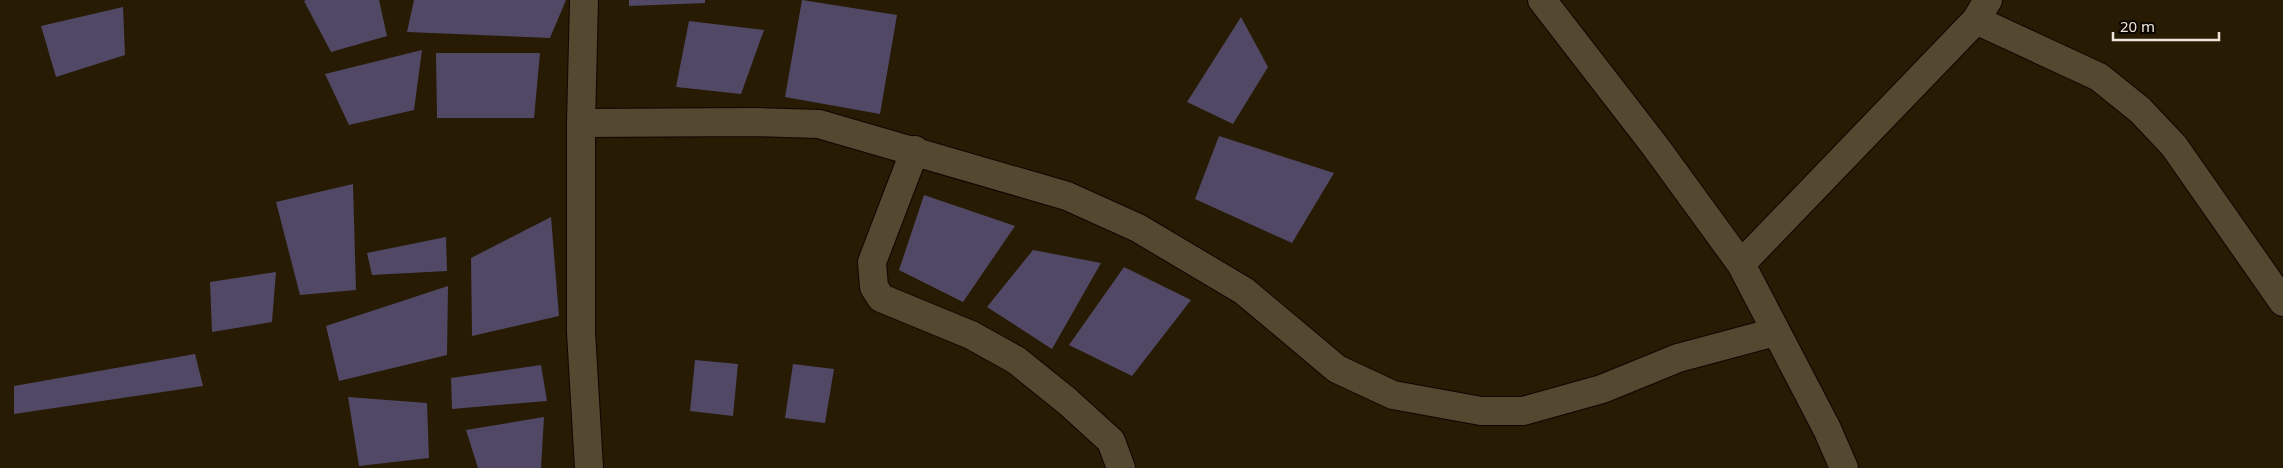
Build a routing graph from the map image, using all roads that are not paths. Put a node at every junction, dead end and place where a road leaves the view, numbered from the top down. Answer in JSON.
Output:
{"nodes":[{"id":1,"x":584,"y":0,"type":"edge"},
{"id":2,"x":1542,"y":0,"type":"edge"},
{"id":3,"x":1982,"y":10,"type":"edge"},
{"id":4,"x":581,"y":123,"type":"junction"},
{"id":5,"x":915,"y":150,"type":"junction"},
{"id":6,"x":1741,"y":264,"type":"junction"},
{"id":7,"x":2283,"y":302,"type":"edge"},
{"id":8,"x":1775,"y":332,"type":"junction"},
{"id":9,"x":589,"y":468,"type":"edge"},
{"id":10,"x":1122,"y":468,"type":"edge"},
{"id":11,"x":1844,"y":468,"type":"edge"}],
"edges":[{"from":1,"to":4,"type":"street"},
{"from":2,"to":6,"type":"street"},
{"from":3,"to":6,"type":"street"},
{"from":3,"to":7,"type":"street"},
{"from":4,"to":5,"type":"street"},
{"from":4,"to":9,"type":"street"},
{"from":5,"to":8,"type":"street"},
{"from":5,"to":10,"type":"street"},
{"from":6,"to":8,"type":"street"},
{"from":8,"to":11,"type":"street"}]}
